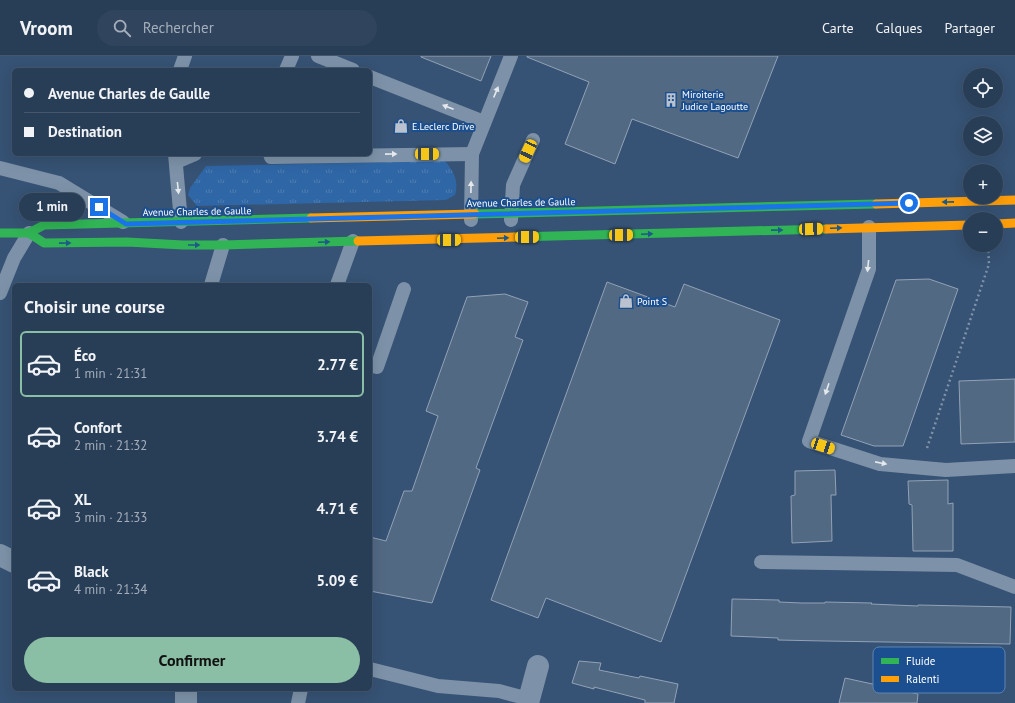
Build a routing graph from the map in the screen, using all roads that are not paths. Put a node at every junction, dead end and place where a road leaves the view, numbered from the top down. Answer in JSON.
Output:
{"nodes":[{"id":1,"x":185,"y":56,"type":"edge"},
{"id":2,"x":292,"y":56,"type":"edge"},
{"id":3,"x":318,"y":56,"type":"edge"},
{"id":4,"x":511,"y":56,"type":"edge"},
{"id":5,"x":181,"y":68,"type":"edge"},
{"id":6,"x":287,"y":68,"type":"edge"},
{"id":7,"x":348,"y":68,"type":"edge"},
{"id":8,"x":372,"y":78,"type":"edge"},
{"id":9,"x":484,"y":122,"type":"junction"},
{"id":10,"x":533,"y":140,"type":"dead end"},
{"id":11,"x":472,"y":154,"type":"junction"},
{"id":12,"x":372,"y":155,"type":"edge"},
{"id":13,"x":176,"y":158,"type":"edge"},
{"id":14,"x":0,"y":168,"type":"edge"},
{"id":15,"x":1015,"y":200,"type":"edge"},
{"id":16,"x":804,"y":206,"type":"junction"},
{"id":17,"x":800,"y":217,"type":"dead end"},
{"id":18,"x":921,"y":218,"type":"dead end"},
{"id":19,"x":509,"y":219,"type":"junction"},
{"id":20,"x":746,"y":221,"type":"dead end"},
{"id":21,"x":181,"y":222,"type":"junction"},
{"id":22,"x":470,"y":223,"type":"junction"},
{"id":23,"x":126,"y":224,"type":"junction"},
{"id":24,"x":1003,"y":224,"type":"edge"},
{"id":25,"x":1015,"y":224,"type":"edge"},
{"id":26,"x":963,"y":225,"type":"edge"},
{"id":27,"x":900,"y":226,"type":"junction"},
{"id":28,"x":869,"y":227,"type":"junction"},
{"id":29,"x":402,"y":231,"type":"dead end"},
{"id":30,"x":720,"y":231,"type":"junction"},
{"id":31,"x":0,"y":233,"type":"edge"},
{"id":32,"x":29,"y":233,"type":"junction"},
{"id":33,"x":353,"y":241,"type":"junction"},
{"id":34,"x":372,"y":241,"type":"junction"},
{"id":35,"x":223,"y":245,"type":"junction"},
{"id":36,"x":212,"y":283,"type":"edge"},
{"id":37,"x":338,"y":283,"type":"edge"},
{"id":38,"x":404,"y":289,"type":"dead end"},
{"id":39,"x":0,"y":293,"type":"edge"},
{"id":40,"x":372,"y":366,"type":"edge"},
{"id":41,"x":1015,"y":466,"type":"edge"},
{"id":42,"x":0,"y":555,"type":"edge"},
{"id":43,"x":12,"y":561,"type":"edge"},
{"id":44,"x":760,"y":562,"type":"dead end"},
{"id":45,"x":1015,"y":587,"type":"edge"},
{"id":46,"x":538,"y":666,"type":"dead end"},
{"id":47,"x":372,"y":670,"type":"edge"},
{"id":48,"x":186,"y":691,"type":"edge"},
{"id":49,"x":301,"y":691,"type":"edge"},
{"id":50,"x":528,"y":701,"type":"edge"},
{"id":51,"x":186,"y":703,"type":"edge"},
{"id":52,"x":298,"y":703,"type":"edge"}],
"edges":[{"from":1,"to":5,"type":"lane"},
{"from":2,"to":6,"type":"lane"},
{"from":3,"to":7,"type":"lane"},
{"from":9,"to":4,"type":"lane","one_way":true},
{"from":9,"to":8,"type":"lane","one_way":true},
{"from":9,"to":11,"type":"lane"},
{"from":10,"to":19,"type":"lane"},
{"from":12,"to":11,"type":"lane","one_way":true},
{"from":22,"to":11,"type":"lane","one_way":true},
{"from":13,"to":21,"type":"lane","one_way":true},
{"from":14,"to":23,"type":"lane"},
{"from":15,"to":16,"type":"main road","name":"Avenue Charles de Gaulle","one_way":true},
{"from":16,"to":17,"type":"main road"},
{"from":16,"to":19,"type":"main road","name":"Avenue Charles de Gaulle"},
{"from":18,"to":27,"type":"main road"},
{"from":19,"to":22,"type":"main road","name":"Avenue Charles de Gaulle"},
{"from":20,"to":30,"type":"main road"},
{"from":21,"to":22,"type":"main road","name":"Avenue Charles de Gaulle"},
{"from":21,"to":23,"type":"main road","name":"Avenue Charles de Gaulle"},
{"from":23,"to":32,"type":"main road","name":"Avenue Charles de Gaulle"},
{"from":24,"to":25,"type":"main road"},
{"from":26,"to":27,"type":"main road"},
{"from":27,"to":28,"type":"main road"},
{"from":30,"to":28,"type":"main road","one_way":true},
{"from":28,"to":41,"type":"lane","one_way":true},
{"from":29,"to":34,"type":"main road"},
{"from":34,"to":30,"type":"main road","one_way":true},
{"from":31,"to":32,"type":"main road","name":"Avenue Charles de Gaulle"},
{"from":32,"to":35,"type":"main road","one_way":true},
{"from":32,"to":39,"type":"lane"},
{"from":33,"to":34,"type":"main road"},
{"from":35,"to":33,"type":"main road","one_way":true},
{"from":33,"to":37,"type":"lane"},
{"from":35,"to":36,"type":"lane"},
{"from":38,"to":40,"type":"lane"},
{"from":42,"to":43,"type":"street"},
{"from":44,"to":45,"type":"lane"},
{"from":46,"to":50,"type":"street"},
{"from":47,"to":50,"type":"lane"},
{"from":48,"to":51,"type":"street"},
{"from":49,"to":52,"type":"lane"}]}
